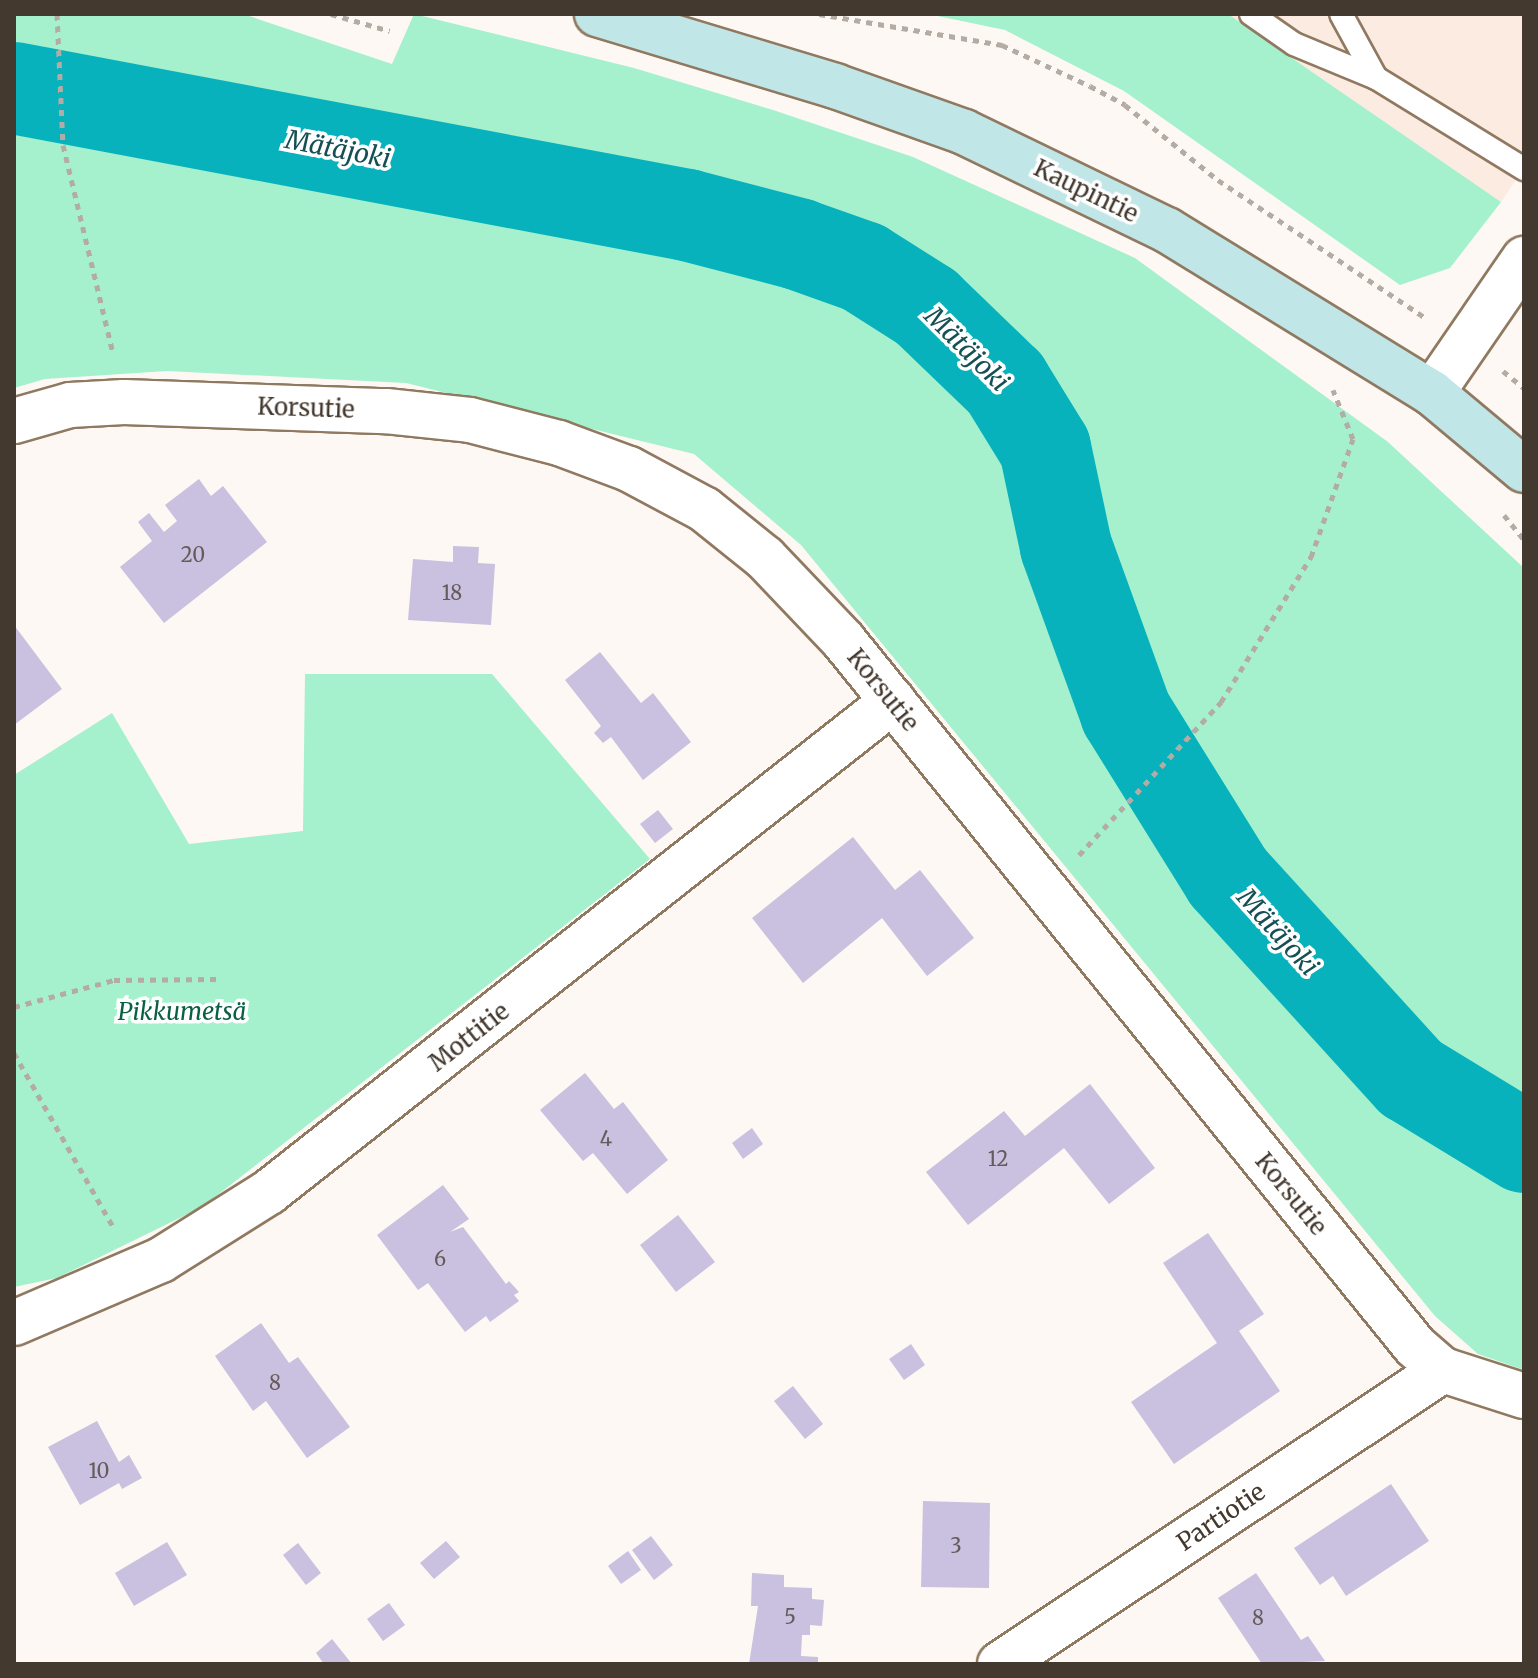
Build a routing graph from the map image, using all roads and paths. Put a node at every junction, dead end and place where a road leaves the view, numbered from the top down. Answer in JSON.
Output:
{"nodes":[{"id":1,"x":57,"y":14,"type":"edge"},
{"id":2,"x":331,"y":14,"type":"edge"},
{"id":3,"x":597,"y":14,"type":"edge"},
{"id":4,"x":819,"y":14,"type":"edge"},
{"id":5,"x":1251,"y":14,"type":"edge"},
{"id":6,"x":1341,"y":14,"type":"edge"},
{"id":7,"x":390,"y":31,"type":"dead end"},
{"id":8,"x":1376,"y":78,"type":"junction"},
{"id":9,"x":1524,"y":169,"type":"edge"},
{"id":10,"x":1524,"y":259,"type":"edge"},
{"id":11,"x":1466,"y":343,"type":"junction"},
{"id":12,"x":1332,"y":385,"type":"dead end"},
{"id":13,"x":1524,"y":388,"type":"edge"},
{"id":14,"x":1432,"y":393,"type":"junction"},
{"id":15,"x":124,"y":402,"type":"junction"},
{"id":16,"x":14,"y":421,"type":"edge"},
{"id":17,"x":1524,"y":470,"type":"edge"},
{"id":18,"x":893,"y":701,"type":"junction"},
{"id":19,"x":1117,"y":819,"type":"dead end"},
{"id":20,"x":217,"y":979,"type":"dead end"},
{"id":21,"x":14,"y":1007,"type":"edge"},
{"id":22,"x":14,"y":1053,"type":"edge"},
{"id":23,"x":139,"y":1270,"type":"junction"},
{"id":24,"x":14,"y":1323,"type":"edge"},
{"id":25,"x":1443,"y":1370,"type":"junction"},
{"id":26,"x":1524,"y":1396,"type":"edge"},
{"id":27,"x":1000,"y":1664,"type":"edge"}],
"edges":[{"from":1,"to":15,"type":"path"},
{"from":2,"to":7,"type":"path"},
{"from":3,"to":14,"type":"main road","name":"Kaupintie"},
{"from":4,"to":11,"type":"path"},
{"from":5,"to":8,"type":"lane"},
{"from":6,"to":8,"type":"lane"},
{"from":8,"to":9,"type":"lane"},
{"from":10,"to":11,"type":"street"},
{"from":11,"to":13,"type":"path"},
{"from":11,"to":14,"type":"street"},
{"from":12,"to":19,"type":"path"},
{"from":14,"to":17,"type":"main road","name":"Kaupintie"},
{"from":15,"to":16,"type":"street","name":"Korsutie"},
{"from":15,"to":18,"type":"street","name":"Korsutie"},
{"from":18,"to":23,"type":"street","name":"Mottitie"},
{"from":18,"to":25,"type":"street","name":"Korsutie"},
{"from":20,"to":21,"type":"path"},
{"from":22,"to":23,"type":"path"},
{"from":23,"to":24,"type":"street","name":"Mottitie"},
{"from":25,"to":26,"type":"street","name":"Korsutie"},
{"from":25,"to":27,"type":"street","name":"Partiotie"}]}
